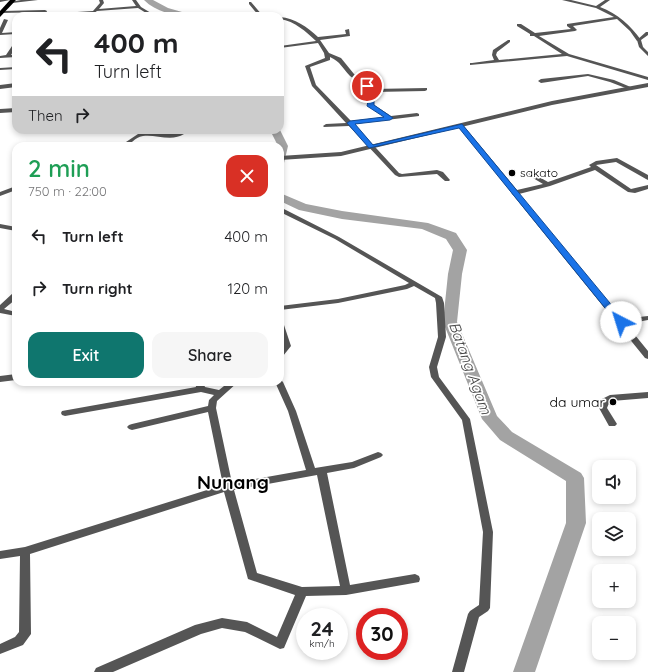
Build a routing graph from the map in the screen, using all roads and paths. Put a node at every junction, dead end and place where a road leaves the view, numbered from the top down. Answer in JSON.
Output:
{"nodes":[{"id":1,"x":36,"y":0,"type":"edge"},
{"id":2,"x":101,"y":0,"type":"edge"},
{"id":3,"x":134,"y":0,"type":"edge"},
{"id":4,"x":564,"y":0,"type":"edge"},
{"id":5,"x":608,"y":0,"type":"edge"},
{"id":6,"x":0,"y":1,"type":"edge"},
{"id":7,"x":10,"y":1,"type":"edge"},
{"id":8,"x":250,"y":2,"type":"dead end"},
{"id":9,"x":598,"y":7,"type":"junction"},
{"id":10,"x":141,"y":8,"type":"junction"},
{"id":11,"x":1,"y":12,"type":"edge"},
{"id":12,"x":44,"y":12,"type":"edge"},
{"id":13,"x":97,"y":12,"type":"edge"},
{"id":14,"x":105,"y":12,"type":"edge"},
{"id":15,"x":148,"y":12,"type":"edge"},
{"id":16,"x":258,"y":12,"type":"edge"},
{"id":17,"x":284,"y":18,"type":"edge"},
{"id":18,"x":618,"y":18,"type":"junction"},
{"id":19,"x":6,"y":20,"type":"dead end"},
{"id":20,"x":519,"y":26,"type":"dead end"},
{"id":21,"x":347,"y":30,"type":"dead end"},
{"id":22,"x":0,"y":33,"type":"edge"},
{"id":23,"x":12,"y":33,"type":"edge"},
{"id":24,"x":648,"y":33,"type":"edge"},
{"id":25,"x":532,"y":34,"type":"junction"},
{"id":26,"x":318,"y":40,"type":"junction"},
{"id":27,"x":639,"y":40,"type":"junction"},
{"id":28,"x":508,"y":41,"type":"dead end"},
{"id":29,"x":284,"y":46,"type":"edge"},
{"id":30,"x":12,"y":50,"type":"edge"},
{"id":31,"x":328,"y":54,"type":"junction"},
{"id":32,"x":567,"y":55,"type":"junction"},
{"id":33,"x":648,"y":55,"type":"edge"},
{"id":34,"x":8,"y":56,"type":"junction"},
{"id":35,"x":12,"y":56,"type":"edge"},
{"id":36,"x":0,"y":57,"type":"edge"},
{"id":37,"x":497,"y":61,"type":"junction"},
{"id":38,"x":472,"y":64,"type":"dead end"},
{"id":39,"x":12,"y":68,"type":"edge"},
{"id":40,"x":0,"y":70,"type":"edge"},
{"id":41,"x":648,"y":79,"type":"edge"},
{"id":42,"x":541,"y":81,"type":"dead end"},
{"id":43,"x":648,"y":85,"type":"edge"},
{"id":44,"x":12,"y":86,"type":"edge"},
{"id":45,"x":0,"y":87,"type":"edge"},
{"id":46,"x":630,"y":88,"type":"junction"},
{"id":47,"x":425,"y":89,"type":"dead end"},
{"id":48,"x":371,"y":90,"type":"junction"},
{"id":49,"x":12,"y":110,"type":"edge"},
{"id":50,"x":0,"y":111,"type":"edge"},
{"id":51,"x":416,"y":115,"type":"dead end"},
{"id":52,"x":390,"y":118,"type":"junction"},
{"id":53,"x":351,"y":124,"type":"junction"},
{"id":54,"x":460,"y":125,"type":"junction"},
{"id":55,"x":326,"y":126,"type":"dead end"},
{"id":56,"x":141,"y":134,"type":"edge"},
{"id":57,"x":154,"y":134,"type":"edge"},
{"id":58,"x":181,"y":134,"type":"dead end"},
{"id":59,"x":130,"y":142,"type":"edge"},
{"id":60,"x":371,"y":147,"type":"junction"},
{"id":61,"x":284,"y":158,"type":"edge"},
{"id":62,"x":595,"y":168,"type":"junction"},
{"id":63,"x":530,"y":174,"type":"dead end"},
{"id":64,"x":648,"y":178,"type":"edge"},
{"id":65,"x":447,"y":180,"type":"dead end"},
{"id":66,"x":548,"y":185,"type":"junction"},
{"id":67,"x":648,"y":187,"type":"edge"},
{"id":68,"x":12,"y":190,"type":"edge"},
{"id":69,"x":514,"y":193,"type":"junction"},
{"id":70,"x":0,"y":194,"type":"edge"},
{"id":71,"x":284,"y":211,"type":"edge"},
{"id":72,"x":0,"y":226,"type":"edge"},
{"id":73,"x":12,"y":228,"type":"edge"},
{"id":74,"x":412,"y":285,"type":"junction"},
{"id":75,"x":12,"y":299,"type":"edge"},
{"id":76,"x":284,"y":308,"type":"edge"},
{"id":77,"x":0,"y":310,"type":"edge"},
{"id":78,"x":12,"y":313,"type":"edge"},
{"id":79,"x":648,"y":318,"type":"edge"},
{"id":80,"x":621,"y":322,"type":"junction"},
{"id":81,"x":284,"y":337,"type":"edge"},
{"id":82,"x":284,"y":349,"type":"edge"},
{"id":83,"x":648,"y":356,"type":"edge"},
{"id":84,"x":12,"y":378,"type":"edge"},
{"id":85,"x":0,"y":379,"type":"edge"},
{"id":86,"x":200,"y":386,"type":"edge"},
{"id":87,"x":229,"y":386,"type":"edge"},
{"id":88,"x":281,"y":386,"type":"edge"},
{"id":89,"x":220,"y":393,"type":"junction"},
{"id":90,"x":648,"y":395,"type":"edge"},
{"id":91,"x":212,"y":408,"type":"junction"},
{"id":92,"x":65,"y":413,"type":"dead end"},
{"id":93,"x":612,"y":424,"type":"dead end"},
{"id":94,"x":132,"y":426,"type":"dead end"},
{"id":95,"x":378,"y":455,"type":"dead end"},
{"id":96,"x":316,"y":470,"type":"junction"},
{"id":97,"x":228,"y":487,"type":"junction"},
{"id":98,"x":26,"y":551,"type":"junction"},
{"id":99,"x":0,"y":554,"type":"edge"},
{"id":100,"x":415,"y":579,"type":"dead end"},
{"id":101,"x":346,"y":590,"type":"junction"},
{"id":102,"x":302,"y":592,"type":"junction"},
{"id":103,"x":0,"y":649,"type":"edge"},
{"id":104,"x":100,"y":672,"type":"edge"},
{"id":105,"x":458,"y":672,"type":"edge"}],
"edges":[{"from":1,"to":7,"type":"street"},
{"from":2,"to":13,"type":"street"},
{"from":3,"to":10,"type":"street"},
{"from":4,"to":9,"type":"street"},
{"from":5,"to":9,"type":"street"},
{"from":6,"to":7,"type":"street"},
{"from":7,"to":11,"type":"highway"},
{"from":8,"to":16,"type":"street"},
{"from":9,"to":18,"type":"street"},
{"from":10,"to":14,"type":"street"},
{"from":10,"to":15,"type":"street"},
{"from":11,"to":12,"type":"street"},
{"from":17,"to":26,"type":"street"},
{"from":18,"to":25,"type":"street"},
{"from":18,"to":27,"type":"street"},
{"from":19,"to":22,"type":"street"},
{"from":20,"to":25,"type":"street"},
{"from":21,"to":26,"type":"street"},
{"from":22,"to":23,"type":"street"},
{"from":24,"to":27,"type":"street"},
{"from":25,"to":32,"type":"street"},
{"from":26,"to":29,"type":"street"},
{"from":26,"to":31,"type":"street"},
{"from":27,"to":33,"type":"street"},
{"from":28,"to":37,"type":"street"},
{"from":30,"to":34,"type":"street"},
{"from":31,"to":48,"type":"street"},
{"from":31,"to":53,"type":"street"},
{"from":32,"to":37,"type":"street"},
{"from":32,"to":41,"type":"street"},
{"from":34,"to":35,"type":"street"},
{"from":34,"to":36,"type":"street"},
{"from":37,"to":38,"type":"street"},
{"from":39,"to":40,"type":"street"},
{"from":42,"to":46,"type":"street"},
{"from":43,"to":46,"type":"street"},
{"from":44,"to":45,"type":"street"},
{"from":46,"to":54,"type":"street"},
{"from":47,"to":48,"type":"street"},
{"from":48,"to":52,"type":"street"},
{"from":49,"to":50,"type":"street"},
{"from":51,"to":52,"type":"street"},
{"from":52,"to":53,"type":"street"},
{"from":53,"to":55,"type":"street"},
{"from":53,"to":60,"type":"street"},
{"from":54,"to":60,"type":"street"},
{"from":54,"to":69,"type":"street"},
{"from":56,"to":59,"type":"street"},
{"from":57,"to":58,"type":"street"},
{"from":60,"to":61,"type":"street"},
{"from":60,"to":65,"type":"street"},
{"from":62,"to":64,"type":"street"},
{"from":62,"to":66,"type":"street"},
{"from":62,"to":67,"type":"street"},
{"from":63,"to":66,"type":"street"},
{"from":66,"to":69,"type":"street"},
{"from":68,"to":70,"type":"street"},
{"from":69,"to":80,"type":"street"},
{"from":71,"to":74,"type":"street"},
{"from":72,"to":73,"type":"street"},
{"from":74,"to":76,"type":"street"},
{"from":74,"to":105,"type":"street"},
{"from":75,"to":77,"type":"street"},
{"from":77,"to":78,"type":"street"},
{"from":79,"to":80,"type":"street"},
{"from":80,"to":83,"type":"street"},
{"from":81,"to":82,"type":"street"},
{"from":84,"to":85,"type":"street"},
{"from":86,"to":89,"type":"street"},
{"from":86,"to":92,"type":"street"},
{"from":87,"to":89,"type":"street"},
{"from":88,"to":96,"type":"street"},
{"from":89,"to":91,"type":"street"},
{"from":90,"to":93,"type":"street"},
{"from":91,"to":94,"type":"street"},
{"from":91,"to":97,"type":"street"},
{"from":95,"to":96,"type":"street"},
{"from":96,"to":97,"type":"street"},
{"from":96,"to":101,"type":"street"},
{"from":97,"to":98,"type":"street"},
{"from":97,"to":102,"type":"street"},
{"from":98,"to":99,"type":"street"},
{"from":98,"to":103,"type":"street"},
{"from":100,"to":101,"type":"street"},
{"from":101,"to":102,"type":"street"},
{"from":102,"to":104,"type":"street"}]}
